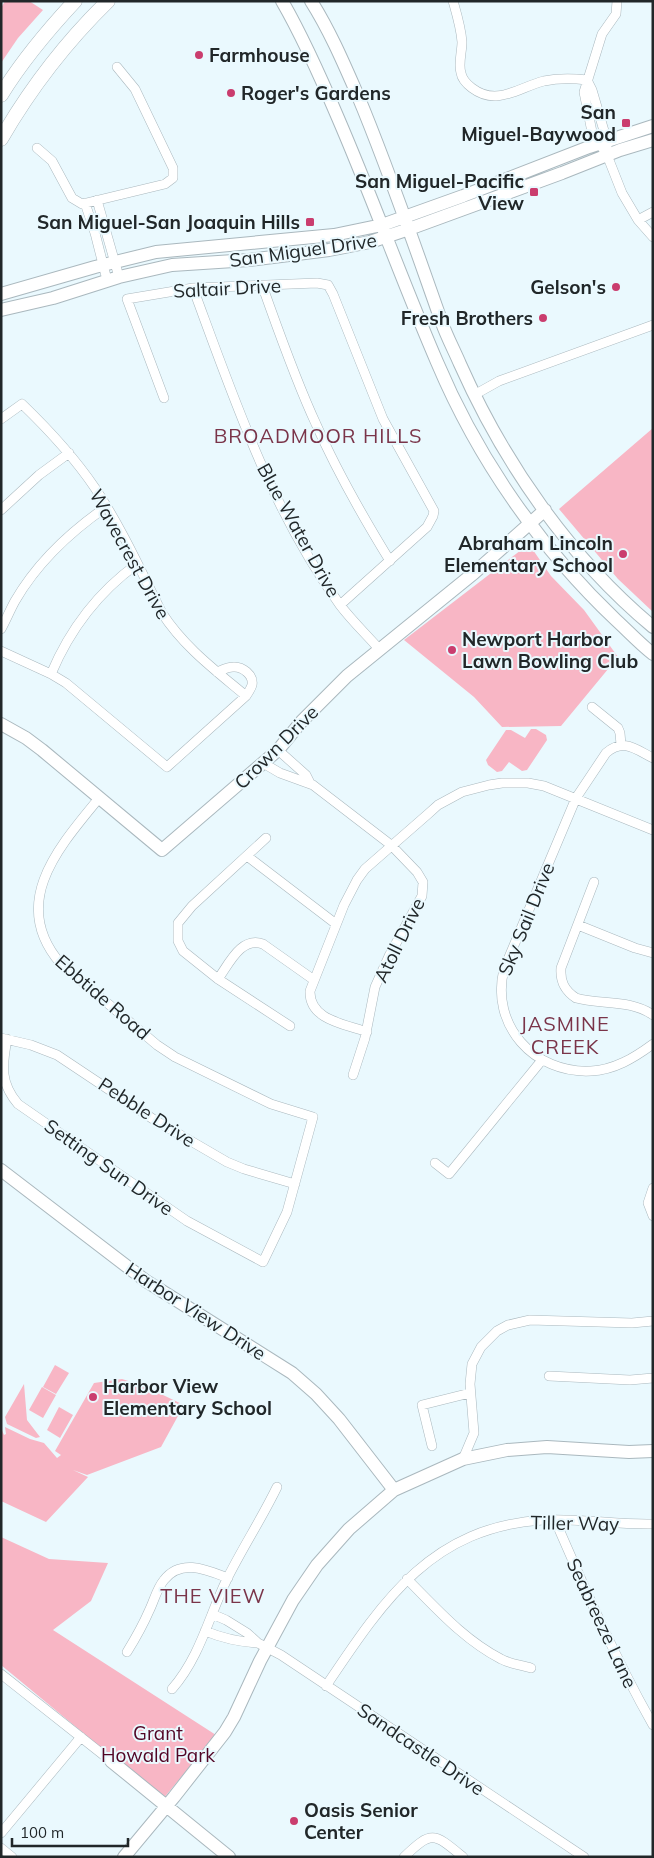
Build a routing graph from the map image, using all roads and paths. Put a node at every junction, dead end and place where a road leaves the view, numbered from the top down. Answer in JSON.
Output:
{"nodes":[{"id":1,"x":75,"y":1,"type":"edge"},
{"id":2,"x":108,"y":1,"type":"edge"},
{"id":3,"x":282,"y":1,"type":"edge"},
{"id":4,"x":311,"y":1,"type":"edge"},
{"id":5,"x":453,"y":1,"type":"edge"},
{"id":6,"x":617,"y":1,"type":"edge"},
{"id":7,"x":117,"y":67,"type":"dead end"},
{"id":8,"x":586,"y":80,"type":"junction"},
{"id":9,"x":1,"y":95,"type":"edge"},
{"id":10,"x":653,"y":126,"type":"edge"},
{"id":11,"x":1,"y":139,"type":"edge"},
{"id":12,"x":653,"y":140,"type":"edge"},
{"id":13,"x":602,"y":142,"type":"junction"},
{"id":14,"x":37,"y":148,"type":"dead end"},
{"id":15,"x":607,"y":155,"type":"junction"},
{"id":16,"x":97,"y":200,"type":"junction"},
{"id":17,"x":85,"y":203,"type":"junction"},
{"id":18,"x":653,"y":212,"type":"edge"},
{"id":19,"x":638,"y":220,"type":"junction"},
{"id":20,"x":407,"y":223,"type":"junction"},
{"id":21,"x":382,"y":225,"type":"junction"},
{"id":22,"x":388,"y":237,"type":"junction"},
{"id":23,"x":653,"y":237,"type":"edge"},
{"id":24,"x":262,"y":242,"type":"junction"},
{"id":25,"x":109,"y":263,"type":"junction"},
{"id":26,"x":196,"y":263,"type":"junction"},
{"id":27,"x":113,"y":278,"type":"junction"},
{"id":28,"x":262,"y":285,"type":"junction"},
{"id":29,"x":192,"y":288,"type":"junction"},
{"id":30,"x":1,"y":294,"type":"edge"},
{"id":31,"x":1,"y":310,"type":"edge"},
{"id":32,"x":653,"y":326,"type":"edge"},
{"id":33,"x":474,"y":395,"type":"junction"},
{"id":34,"x":164,"y":398,"type":"dead end"},
{"id":35,"x":1,"y":419,"type":"edge"},
{"id":36,"x":69,"y":453,"type":"junction"},
{"id":37,"x":106,"y":507,"type":"junction"},
{"id":38,"x":1,"y":510,"type":"edge"},
{"id":39,"x":545,"y":510,"type":"junction"},
{"id":40,"x":531,"y":524,"type":"junction"},
{"id":41,"x":390,"y":561,"type":"junction"},
{"id":42,"x":137,"y":564,"type":"junction"},
{"id":43,"x":340,"y":605,"type":"junction"},
{"id":44,"x":653,"y":627,"type":"edge"},
{"id":45,"x":1,"y":629,"type":"edge"},
{"id":46,"x":380,"y":650,"type":"junction"},
{"id":47,"x":1,"y":651,"type":"edge"},
{"id":48,"x":653,"y":654,"type":"edge"},
{"id":49,"x":217,"y":672,"type":"junction"},
{"id":50,"x":51,"y":674,"type":"junction"},
{"id":51,"x":246,"y":696,"type":"junction"},
{"id":52,"x":592,"y":706,"type":"dead end"},
{"id":53,"x":1,"y":724,"type":"edge"},
{"id":54,"x":621,"y":745,"type":"junction"},
{"id":55,"x":278,"y":750,"type":"junction"},
{"id":56,"x":653,"y":758,"type":"edge"},
{"id":57,"x":290,"y":762,"type":"junction"},
{"id":58,"x":263,"y":763,"type":"junction"},
{"id":59,"x":280,"y":773,"type":"junction"},
{"id":60,"x":310,"y":783,"type":"junction"},
{"id":61,"x":100,"y":797,"type":"junction"},
{"id":62,"x":576,"y":798,"type":"junction"},
{"id":63,"x":653,"y":830,"type":"edge"},
{"id":64,"x":266,"y":838,"type":"dead end"},
{"id":65,"x":391,"y":845,"type":"junction"},
{"id":66,"x":247,"y":856,"type":"junction"},
{"id":67,"x":594,"y":882,"type":"dead end"},
{"id":68,"x":336,"y":924,"type":"junction"},
{"id":69,"x":578,"y":925,"type":"junction"},
{"id":70,"x":653,"y":953,"type":"edge"},
{"id":71,"x":218,"y":978,"type":"junction"},
{"id":72,"x":314,"y":980,"type":"junction"},
{"id":73,"x":653,"y":1015,"type":"edge"},
{"id":74,"x":290,"y":1026,"type":"dead end"},
{"id":75,"x":367,"y":1032,"type":"junction"},
{"id":76,"x":4,"y":1039,"type":"edge"},
{"id":77,"x":653,"y":1044,"type":"edge"},
{"id":78,"x":542,"y":1060,"type":"junction"},
{"id":79,"x":353,"y":1075,"type":"dead end"},
{"id":80,"x":435,"y":1163,"type":"dead end"},
{"id":81,"x":1,"y":1170,"type":"edge"},
{"id":82,"x":295,"y":1184,"type":"junction"},
{"id":83,"x":653,"y":1188,"type":"edge"},
{"id":84,"x":653,"y":1216,"type":"edge"},
{"id":85,"x":653,"y":1321,"type":"edge"},
{"id":86,"x":549,"y":1376,"type":"dead end"},
{"id":87,"x":653,"y":1378,"type":"edge"},
{"id":88,"x":470,"y":1393,"type":"junction"},
{"id":89,"x":432,"y":1446,"type":"dead end"},
{"id":90,"x":653,"y":1452,"type":"edge"},
{"id":91,"x":463,"y":1459,"type":"junction"},
{"id":92,"x":277,"y":1487,"type":"dead end"},
{"id":93,"x":394,"y":1490,"type":"junction"},
{"id":94,"x":555,"y":1520,"type":"junction"},
{"id":95,"x":653,"y":1524,"type":"edge"},
{"id":96,"x":228,"y":1578,"type":"junction"},
{"id":97,"x":407,"y":1579,"type":"junction"},
{"id":98,"x":212,"y":1614,"type":"junction"},
{"id":99,"x":205,"y":1631,"type":"junction"},
{"id":100,"x":263,"y":1645,"type":"junction"},
{"id":101,"x":127,"y":1652,"type":"dead end"},
{"id":102,"x":531,"y":1668,"type":"dead end"},
{"id":103,"x":1,"y":1674,"type":"edge"},
{"id":104,"x":326,"y":1686,"type":"junction"},
{"id":105,"x":172,"y":1689,"type":"dead end"},
{"id":106,"x":653,"y":1725,"type":"edge"},
{"id":107,"x":80,"y":1737,"type":"junction"},
{"id":108,"x":111,"y":1761,"type":"joint"},
{"id":109,"x":167,"y":1805,"type":"junction"},
{"id":110,"x":1,"y":1833,"type":"edge"},
{"id":111,"x":1,"y":1848,"type":"edge"},
{"id":112,"x":12,"y":1857,"type":"edge"},
{"id":113,"x":124,"y":1857,"type":"edge"},
{"id":114,"x":229,"y":1857,"type":"edge"},
{"id":115,"x":404,"y":1857,"type":"edge"},
{"id":116,"x":463,"y":1857,"type":"edge"},
{"id":117,"x":584,"y":1857,"type":"edge"}],
"edges":[{"from":1,"to":9,"type":"main road"},
{"from":2,"to":11,"type":"main road"},
{"from":3,"to":21,"type":"main road"},
{"from":4,"to":20,"type":"main road"},
{"from":5,"to":8,"type":"street"},
{"from":6,"to":8,"type":"street"},
{"from":7,"to":16,"type":"street"},
{"from":8,"to":13,"type":"street"},
{"from":10,"to":13,"type":"main road","name":"San Miguel Drive"},
{"from":12,"to":15,"type":"main road","name":"San Miguel Drive"},
{"from":13,"to":15,"type":"street"},
{"from":13,"to":20,"type":"main road","name":"San Miguel Drive"},
{"from":14,"to":17,"type":"street"},
{"from":15,"to":19,"type":"street"},
{"from":15,"to":20,"type":"main road","name":"San Miguel Drive"},
{"from":16,"to":17,"type":"street"},
{"from":16,"to":25,"type":"street"},
{"from":17,"to":25,"type":"street"},
{"from":18,"to":19,"type":"street"},
{"from":19,"to":23,"type":"street"},
{"from":20,"to":21,"type":"main road","name":"San Miguel Drive"},
{"from":20,"to":22,"type":"main road","name":"San Miguel Drive"},
{"from":20,"to":33,"type":"main road"},
{"from":21,"to":22,"type":"main road"},
{"from":21,"to":24,"type":"main road","name":"San Miguel Drive"},
{"from":22,"to":26,"type":"main road","name":"San Miguel Drive"},
{"from":22,"to":40,"type":"main road"},
{"from":24,"to":25,"type":"main road","name":"San Miguel Drive"},
{"from":24,"to":26,"type":"main road"},
{"from":25,"to":27,"type":"street"},
{"from":25,"to":30,"type":"main road","name":"San Miguel Drive"},
{"from":26,"to":27,"type":"main road","name":"San Miguel Drive"},
{"from":27,"to":31,"type":"main road","name":"San Miguel Drive"},
{"from":28,"to":29,"type":"street","name":"Saltair Drive"},
{"from":28,"to":41,"type":"street"},
{"from":28,"to":41,"type":"street","name":"Saltair Drive"},
{"from":29,"to":34,"type":"street","name":"Saltair Drive"},
{"from":29,"to":43,"type":"street","name":"Blue Water Drive"},
{"from":32,"to":33,"type":"street"},
{"from":33,"to":39,"type":"main road"},
{"from":35,"to":36,"type":"street","name":"Wavecrest Drive"},
{"from":36,"to":37,"type":"street","name":"Wavecrest Drive"},
{"from":36,"to":38,"type":"street"},
{"from":37,"to":42,"type":"street","name":"Wavecrest Drive"},
{"from":37,"to":45,"type":"street"},
{"from":39,"to":40,"type":"main road","name":"Crown Drive"},
{"from":39,"to":44,"type":"main road"},
{"from":40,"to":46,"type":"main road","name":"Crown Drive"},
{"from":40,"to":48,"type":"main road"},
{"from":41,"to":43,"type":"street"},
{"from":42,"to":49,"type":"street","name":"Wavecrest Drive"},
{"from":42,"to":50,"type":"street"},
{"from":43,"to":46,"type":"street","name":"Blue Water Drive"},
{"from":46,"to":55,"type":"main road","name":"Crown Drive"},
{"from":47,"to":50,"type":"street"},
{"from":49,"to":51,"type":"street","name":"Wavecrest Drive"},
{"from":49,"to":51,"type":"street"},
{"from":50,"to":51,"type":"street"},
{"from":52,"to":54,"type":"street"},
{"from":53,"to":61,"type":"main road","name":"Crown Drive"},
{"from":54,"to":56,"type":"street"},
{"from":54,"to":62,"type":"street","name":"Sky Sail Drive"},
{"from":55,"to":57,"type":"street"},
{"from":55,"to":58,"type":"main road","name":"Crown Drive"},
{"from":57,"to":59,"type":"street"},
{"from":57,"to":60,"type":"street"},
{"from":58,"to":59,"type":"street"},
{"from":58,"to":61,"type":"main road","name":"Crown Drive"},
{"from":59,"to":60,"type":"street"},
{"from":60,"to":65,"type":"street","name":"Atoll Drive"},
{"from":61,"to":82,"type":"street","name":"Ebbtide Road"},
{"from":62,"to":63,"type":"street"},
{"from":62,"to":65,"type":"street"},
{"from":62,"to":78,"type":"street","name":"Sky Sail Drive"},
{"from":64,"to":66,"type":"street"},
{"from":65,"to":68,"type":"street"},
{"from":65,"to":75,"type":"street","name":"Atoll Drive"},
{"from":66,"to":68,"type":"street"},
{"from":66,"to":71,"type":"street"},
{"from":67,"to":69,"type":"street"},
{"from":68,"to":72,"type":"street"},
{"from":69,"to":70,"type":"street"},
{"from":69,"to":73,"type":"street"},
{"from":71,"to":72,"type":"street"},
{"from":71,"to":74,"type":"street"},
{"from":72,"to":75,"type":"street"},
{"from":75,"to":79,"type":"street","name":"Atoll Drive"},
{"from":76,"to":82,"type":"street","name":"Pebble Drive"},
{"from":76,"to":82,"type":"street","name":"Setting Sun Drive"},
{"from":77,"to":78,"type":"street","name":"Sky Sail Drive"},
{"from":78,"to":80,"type":"street"},
{"from":81,"to":93,"type":"main road","name":"Harbor View Drive"},
{"from":83,"to":84,"type":"street"},
{"from":85,"to":88,"type":"street"},
{"from":86,"to":87,"type":"street"},
{"from":88,"to":89,"type":"street"},
{"from":88,"to":91,"type":"street"},
{"from":90,"to":91,"type":"main road"},
{"from":91,"to":93,"type":"main road"},
{"from":92,"to":96,"type":"street"},
{"from":93,"to":100,"type":"main road"},
{"from":94,"to":95,"type":"street","name":"Tiller Way"},
{"from":94,"to":97,"type":"street","name":"Tiller Way"},
{"from":94,"to":106,"type":"street","name":"Seabreeze Lane"},
{"from":96,"to":98,"type":"street"},
{"from":96,"to":101,"type":"street"},
{"from":97,"to":102,"type":"street"},
{"from":97,"to":104,"type":"street","name":"Tiller Way"},
{"from":98,"to":99,"type":"street"},
{"from":98,"to":100,"type":"street","name":"Sandcastle Drive"},
{"from":99,"to":100,"type":"street","name":"Sandcastle Drive"},
{"from":99,"to":105,"type":"street"},
{"from":100,"to":104,"type":"street","name":"Sandcastle Drive"},
{"from":100,"to":109,"type":"main road"},
{"from":103,"to":107,"type":"street"},
{"from":104,"to":117,"type":"street","name":"Sandcastle Drive"},
{"from":107,"to":108,"type":"street"},
{"from":107,"to":110,"type":"street"},
{"from":108,"to":109,"type":"main road"},
{"from":109,"to":113,"type":"main road"},
{"from":109,"to":114,"type":"main road"},
{"from":111,"to":112,"type":"street"},
{"from":115,"to":116,"type":"street"}]}
